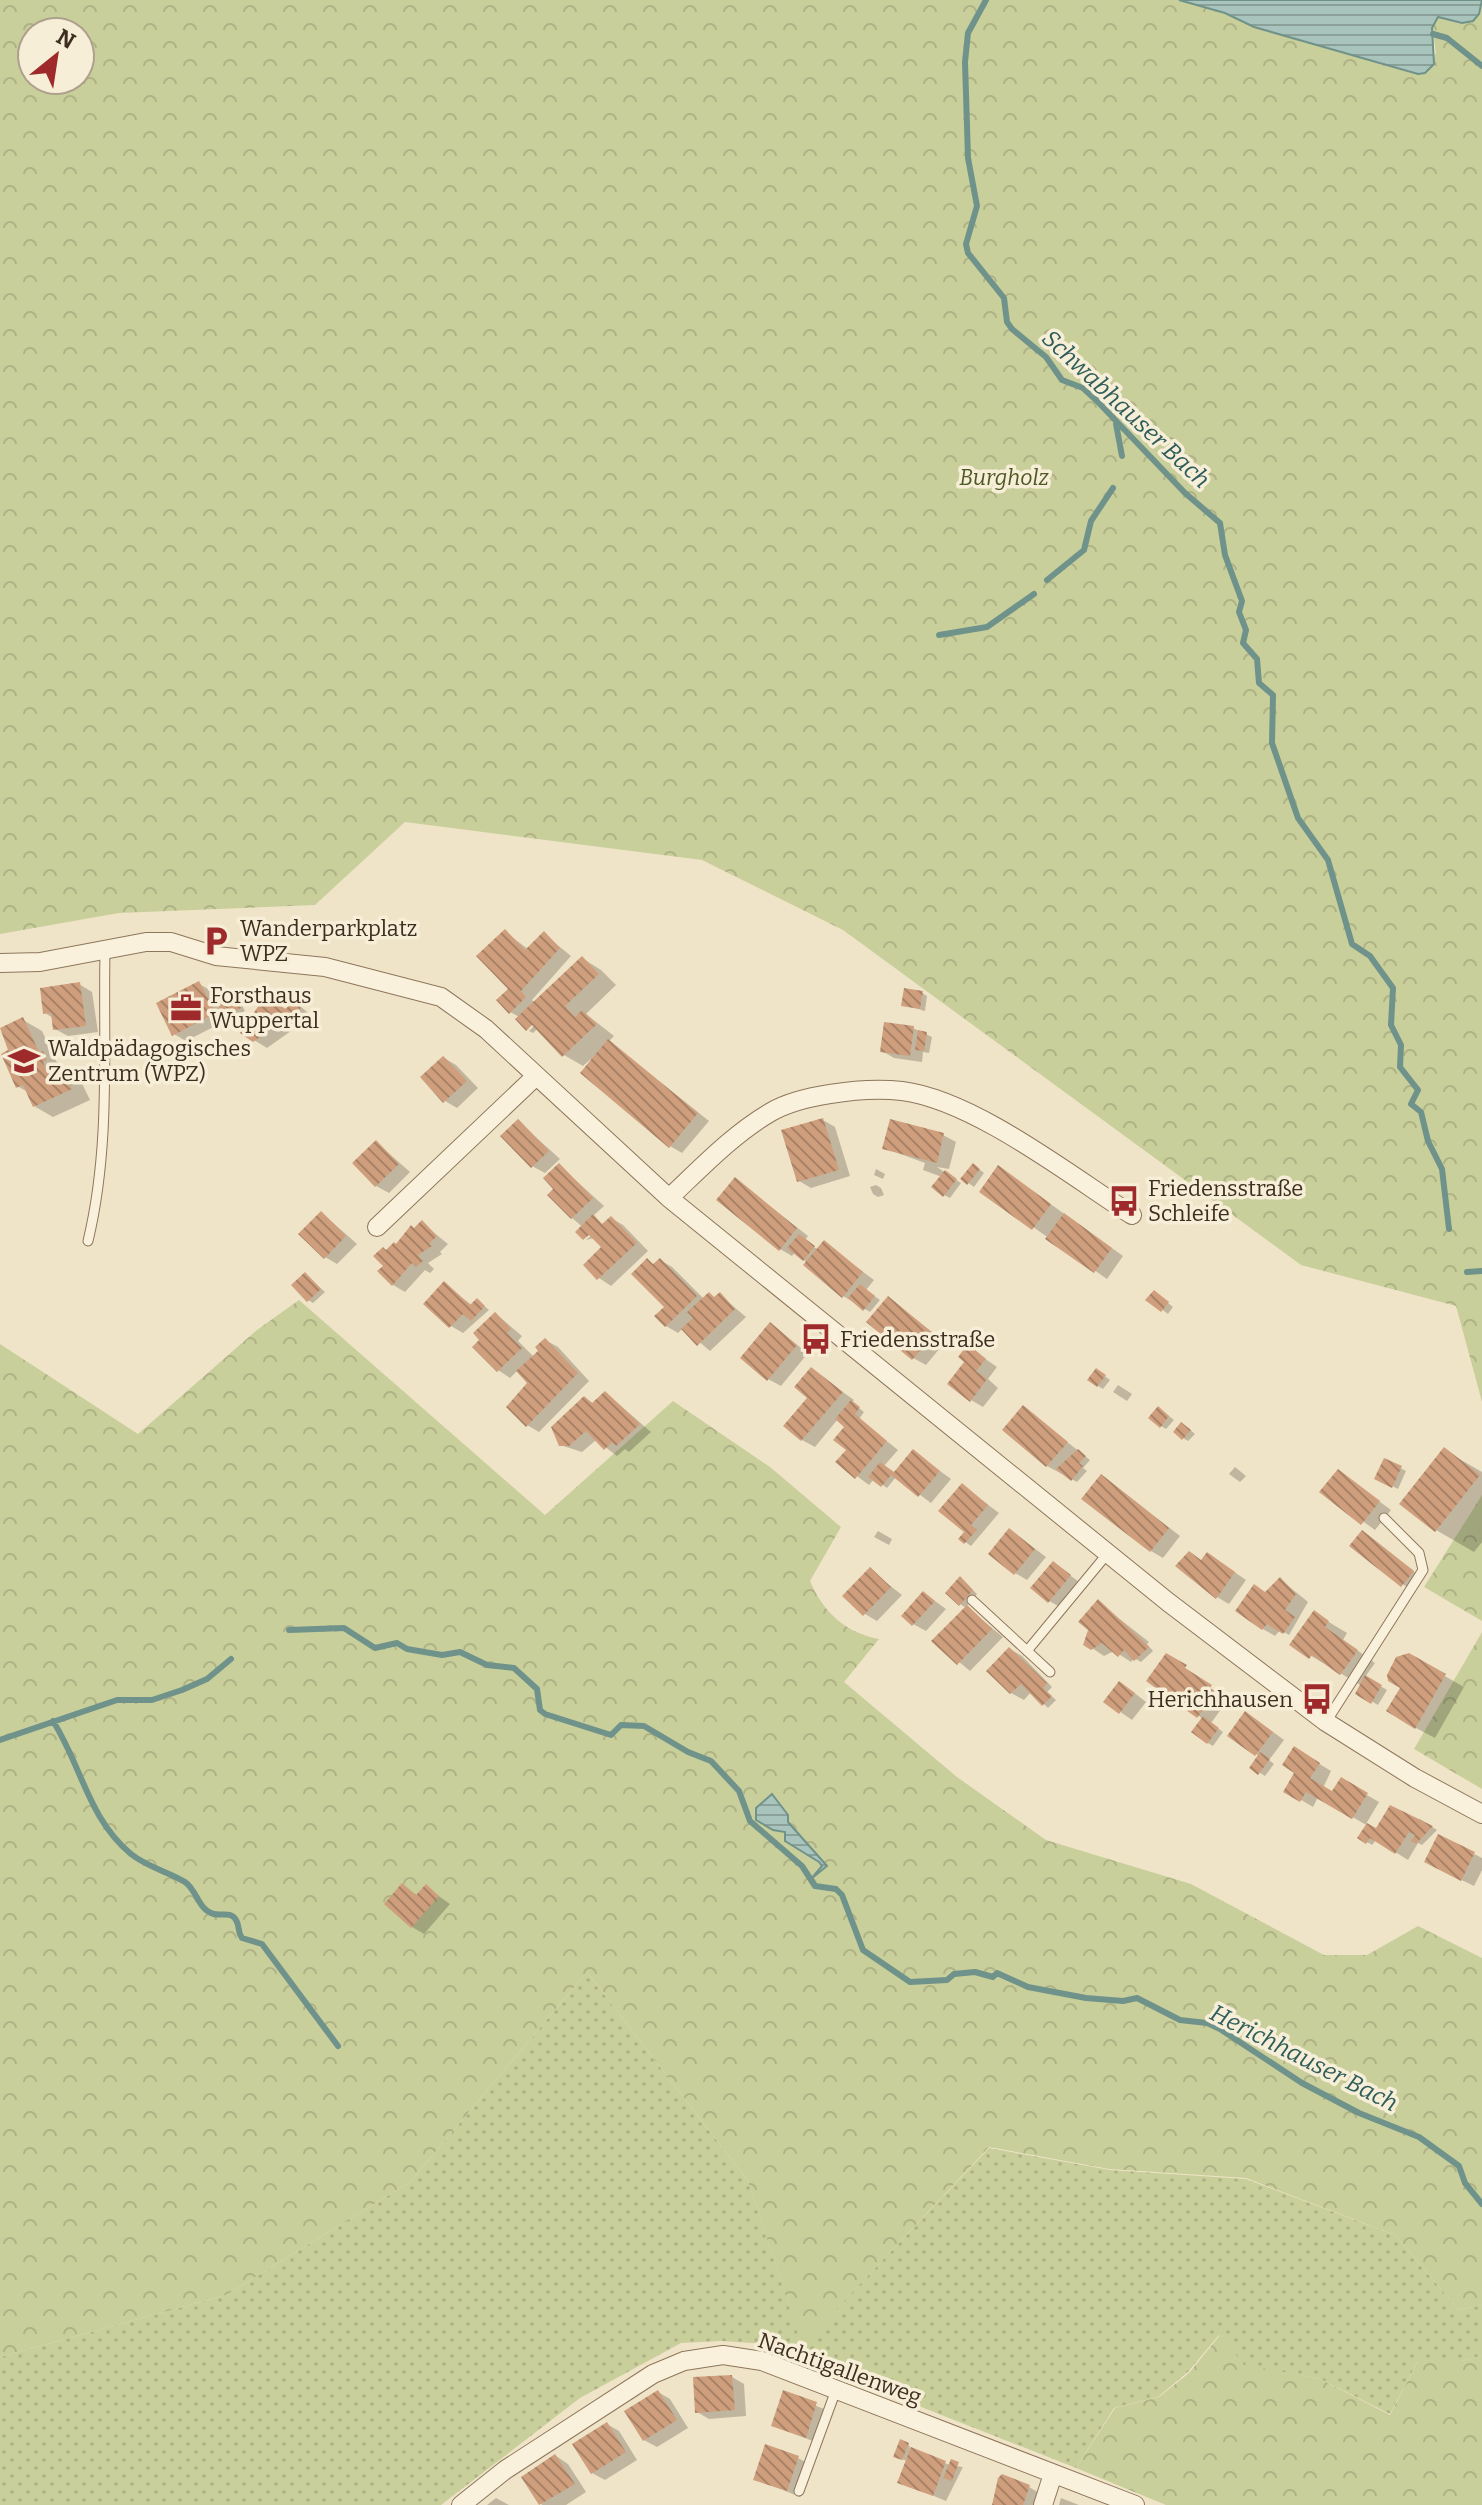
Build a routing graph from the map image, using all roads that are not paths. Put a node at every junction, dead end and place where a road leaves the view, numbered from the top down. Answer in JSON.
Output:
{"nodes":[{"id":1,"x":105,"y":950,"type":"junction"},
{"id":2,"x":0,"y":963,"type":"edge"},
{"id":3,"x":535,"y":1077,"type":"junction"},
{"id":4,"x":669,"y":1198,"type":"junction"},
{"id":5,"x":1132,"y":1215,"type":"dead end"},
{"id":6,"x":377,"y":1227,"type":"dead end"},
{"id":7,"x":88,"y":1241,"type":"dead end"},
{"id":8,"x":1384,"y":1518,"type":"dead end"},
{"id":9,"x":1108,"y":1553,"type":"junction"},
{"id":10,"x":972,"y":1600,"type":"dead end"},
{"id":11,"x":1027,"y":1651,"type":"junction"},
{"id":12,"x":1050,"y":1672,"type":"dead end"},
{"id":13,"x":1326,"y":1722,"type":"junction"},
{"id":14,"x":1482,"y":1814,"type":"edge"},
{"id":15,"x":836,"y":2390,"type":"junction"},
{"id":16,"x":1053,"y":2474,"type":"junction"},
{"id":17,"x":799,"y":2491,"type":"dead end"},
{"id":18,"x":461,"y":2505,"type":"edge"},
{"id":19,"x":1043,"y":2505,"type":"edge"},
{"id":20,"x":1135,"y":2505,"type":"edge"}],
"edges":[{"from":1,"to":2,"type":"street"},
{"from":1,"to":3,"type":"street"},
{"from":1,"to":7,"type":"lane"},
{"from":3,"to":4,"type":"street"},
{"from":3,"to":6,"type":"street"},
{"from":4,"to":5,"type":"street"},
{"from":4,"to":9,"type":"street"},
{"from":8,"to":13,"type":"lane"},
{"from":9,"to":11,"type":"lane"},
{"from":9,"to":13,"type":"street"},
{"from":10,"to":11,"type":"lane"},
{"from":11,"to":12,"type":"lane"},
{"from":13,"to":14,"type":"street"},
{"from":15,"to":16,"type":"street","name":"Nachtigallenweg"},
{"from":15,"to":17,"type":"lane"},
{"from":15,"to":18,"type":"street","name":"Nachtigallenweg"},
{"from":16,"to":19,"type":"street"},
{"from":16,"to":20,"type":"street","name":"Nachtigallenweg"}]}
